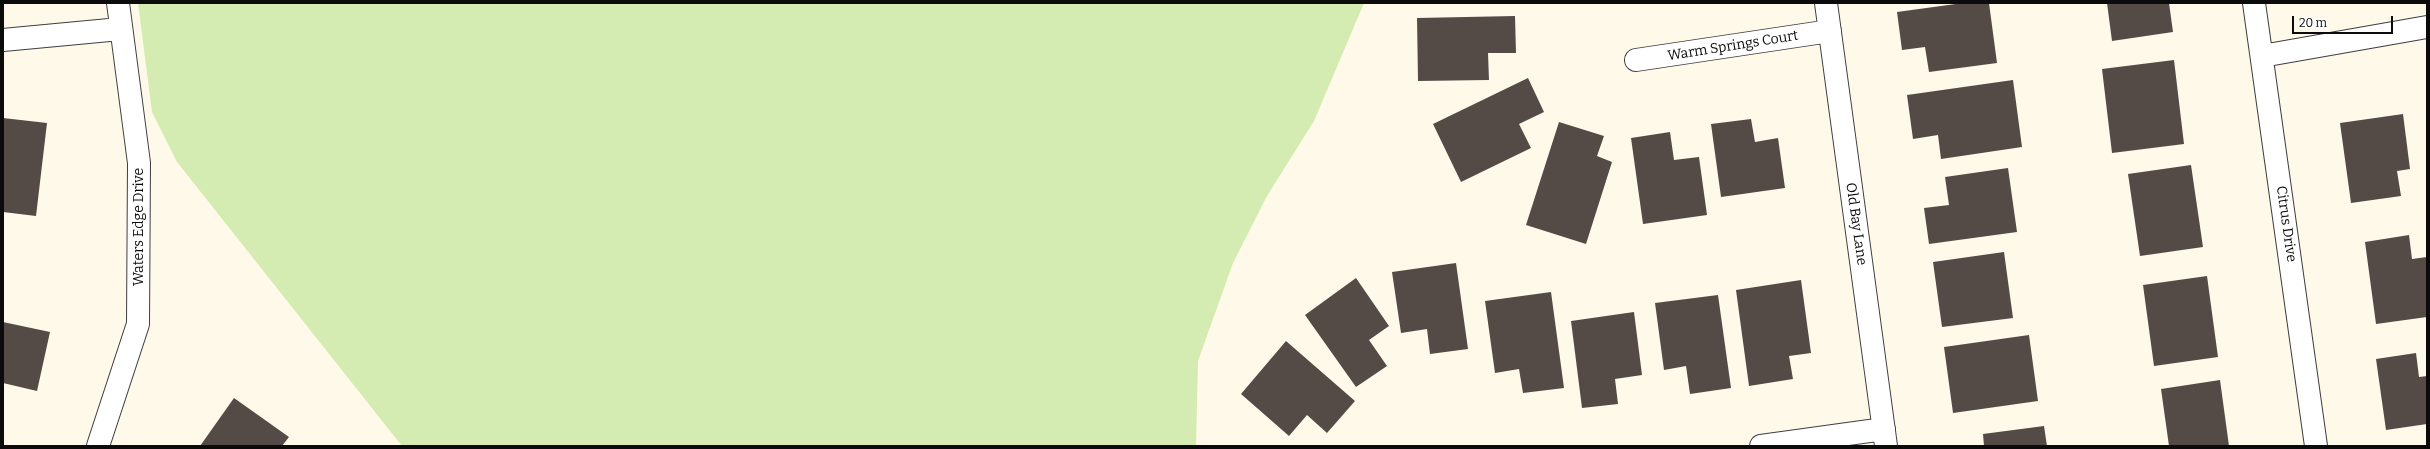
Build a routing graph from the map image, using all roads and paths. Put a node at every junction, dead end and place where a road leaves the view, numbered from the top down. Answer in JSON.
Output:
{"nodes":[{"id":1,"x":118,"y":3,"type":"edge"},
{"id":2,"x":1826,"y":3,"type":"edge"},
{"id":3,"x":2254,"y":3,"type":"edge"},
{"id":4,"x":2427,"y":27,"type":"edge"},
{"id":5,"x":120,"y":29,"type":"junction"},
{"id":6,"x":1830,"y":31,"type":"junction"},
{"id":7,"x":3,"y":40,"type":"edge"},
{"id":8,"x":2262,"y":56,"type":"junction"},
{"id":9,"x":1636,"y":60,"type":"dead end"},
{"id":10,"x":1885,"y":437,"type":"edge"},
{"id":11,"x":98,"y":446,"type":"edge"},
{"id":12,"x":1761,"y":446,"type":"edge"},
{"id":13,"x":2316,"y":446,"type":"edge"}],
"edges":[{"from":1,"to":5,"type":"street","name":"Waters Edge Drive"},
{"from":2,"to":6,"type":"street","name":"Old Bay Lane"},
{"from":3,"to":8,"type":"street","name":"Citrus Drive"},
{"from":4,"to":8,"type":"street"},
{"from":5,"to":7,"type":"street"},
{"from":5,"to":11,"type":"street","name":"Waters Edge Drive"},
{"from":6,"to":9,"type":"street","name":"Warm Springs Court"},
{"from":6,"to":10,"type":"street","name":"Old Bay Lane"},
{"from":8,"to":13,"type":"street","name":"Citrus Drive"},
{"from":10,"to":12,"type":"street"}]}
